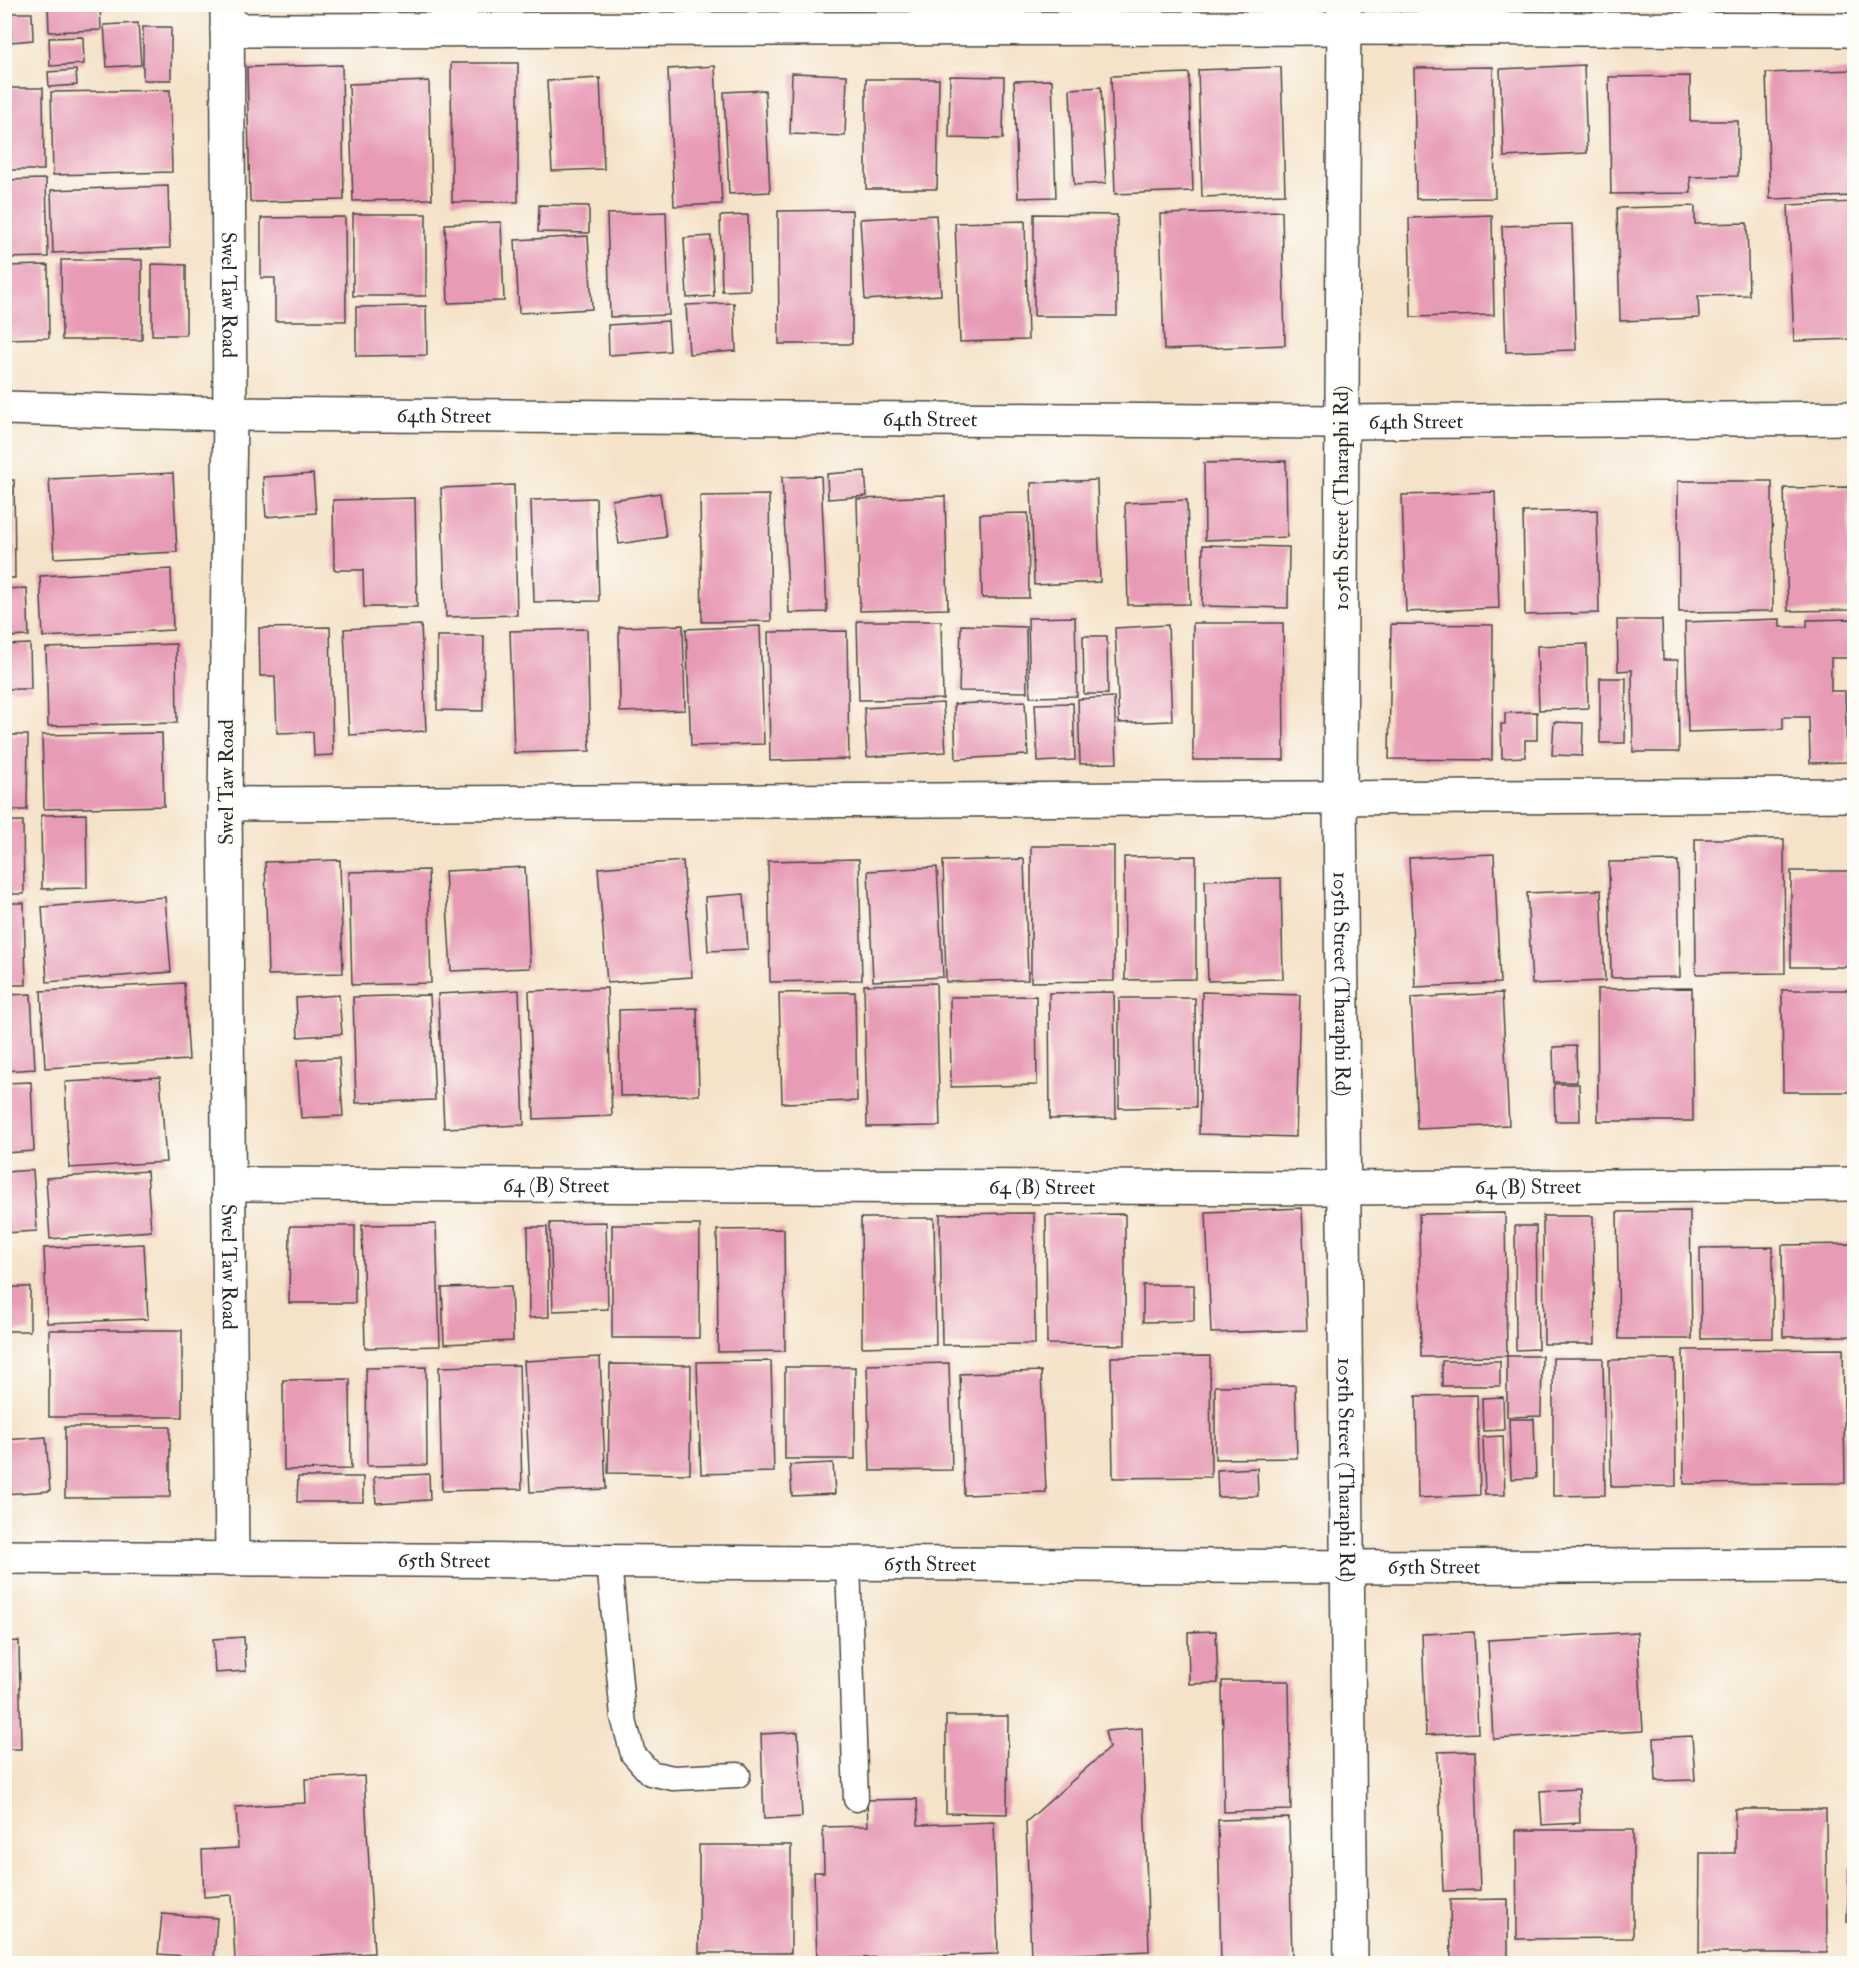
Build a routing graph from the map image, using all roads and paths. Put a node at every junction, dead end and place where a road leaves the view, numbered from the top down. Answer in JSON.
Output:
{"nodes":[{"id":1,"x":1344,"y":16,"type":"edge"},
{"id":2,"x":227,"y":17,"type":"edge"},
{"id":3,"x":1854,"y":30,"type":"edge"},
{"id":4,"x":4,"y":408,"type":"edge"},
{"id":5,"x":230,"y":414,"type":"junction"},
{"id":6,"x":1854,"y":418,"type":"edge"},
{"id":7,"x":1341,"y":422,"type":"junction"},
{"id":8,"x":1854,"y":795,"type":"edge"},
{"id":9,"x":1340,"y":798,"type":"junction"},
{"id":10,"x":225,"y":804,"type":"junction"},
{"id":11,"x":229,"y":1184,"type":"junction"},
{"id":12,"x":1854,"y":1184,"type":"edge"},
{"id":13,"x":1344,"y":1188,"type":"junction"},
{"id":14,"x":4,"y":1557,"type":"edge"},
{"id":15,"x":232,"y":1559,"type":"junction"},
{"id":16,"x":609,"y":1561,"type":"junction"},
{"id":17,"x":848,"y":1563,"type":"junction"},
{"id":18,"x":1854,"y":1565,"type":"edge"},
{"id":19,"x":1348,"y":1567,"type":"junction"},
{"id":20,"x":738,"y":1775,"type":"dead end"},
{"id":21,"x":856,"y":1799,"type":"dead end"},
{"id":22,"x":1351,"y":1964,"type":"edge"}],
"edges":[{"from":1,"to":2,"type":"street"},
{"from":1,"to":3,"type":"street"},
{"from":1,"to":7,"type":"street","name":"105th Street (Tharaphi Rd)"},
{"from":2,"to":5,"type":"street","name":"Swel Taw Road"},
{"from":4,"to":5,"type":"street","name":"64th Street"},
{"from":5,"to":7,"type":"street","name":"64th Street"},
{"from":5,"to":10,"type":"street","name":"Swel Taw Road"},
{"from":6,"to":7,"type":"street","name":"64th Street"},
{"from":7,"to":9,"type":"street","name":"105th Street (Tharaphi Rd)"},
{"from":8,"to":9,"type":"street"},
{"from":9,"to":10,"type":"street"},
{"from":9,"to":13,"type":"street","name":"105th Street (Tharaphi Rd)"},
{"from":10,"to":11,"type":"street","name":"Swel Taw Road"},
{"from":11,"to":13,"type":"street","name":"64 (B) Street"},
{"from":11,"to":15,"type":"street","name":"Swel Taw Road"},
{"from":12,"to":13,"type":"street","name":"64 (B) Street"},
{"from":13,"to":19,"type":"street","name":"105th Street (Tharaphi Rd)"},
{"from":14,"to":15,"type":"street","name":"65th Street"},
{"from":15,"to":16,"type":"street","name":"65th Street"},
{"from":16,"to":17,"type":"street","name":"65th Street"},
{"from":16,"to":20,"type":"lane"},
{"from":17,"to":19,"type":"street","name":"65th Street"},
{"from":17,"to":21,"type":"lane"},
{"from":18,"to":19,"type":"street","name":"65th Street"},
{"from":19,"to":22,"type":"street","name":"105th Street (Tharaphi Rd)"}]}
